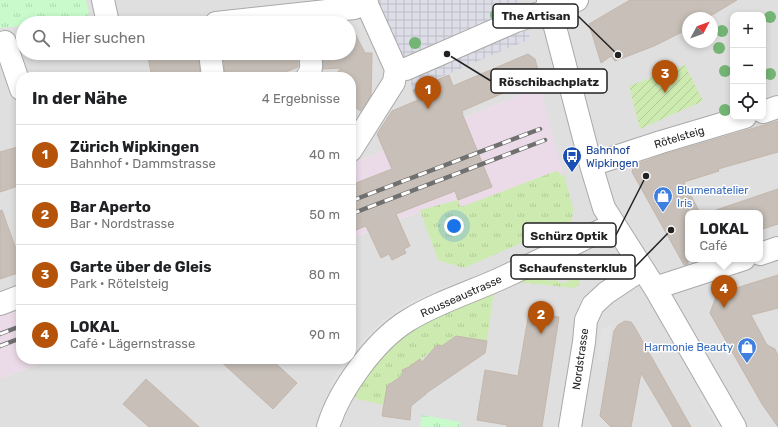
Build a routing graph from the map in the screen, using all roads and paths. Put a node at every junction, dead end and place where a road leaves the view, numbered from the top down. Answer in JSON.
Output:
{"nodes":[{"id":1,"x":103,"y":0,"type":"edge"},
{"id":2,"x":577,"y":0,"type":"edge"},
{"id":3,"x":366,"y":2,"type":"edge"},
{"id":4,"x":551,"y":12,"type":"edge"},
{"id":5,"x":106,"y":16,"type":"edge"},
{"id":6,"x":316,"y":16,"type":"edge"},
{"id":7,"x":9,"y":42,"type":"edge"},
{"id":8,"x":211,"y":60,"type":"edge"},
{"id":9,"x":311,"y":60,"type":"edge"},
{"id":10,"x":396,"y":69,"type":"junction"},
{"id":11,"x":16,"y":72,"type":"edge"},
{"id":12,"x":212,"y":72,"type":"edge"},
{"id":13,"x":310,"y":72,"type":"edge"},
{"id":14,"x":778,"y":107,"type":"edge"},
{"id":15,"x":766,"y":111,"type":"edge"},
{"id":16,"x":735,"y":120,"type":"edge"},
{"id":17,"x":356,"y":142,"type":"edge"},
{"id":18,"x":592,"y":165,"type":"junction"},
{"id":19,"x":614,"y":224,"type":"junction"},
{"id":20,"x":778,"y":248,"type":"edge"},
{"id":21,"x":763,"y":253,"type":"edge"},
{"id":22,"x":735,"y":262,"type":"edge"},
{"id":23,"x":642,"y":269,"type":"junction"},
{"id":24,"x":654,"y":288,"type":"junction"},
{"id":25,"x":16,"y":298,"type":"edge"},
{"id":26,"x":0,"y":304,"type":"edge"},
{"id":27,"x":326,"y":426,"type":"edge"},
{"id":28,"x":570,"y":427,"type":"edge"},
{"id":29,"x":735,"y":427,"type":"edge"}],
"edges":[{"from":1,"to":5,"type":"street"},
{"from":2,"to":4,"type":"street"},
{"from":3,"to":6,"type":"street"},
{"from":3,"to":10,"type":"street"},
{"from":4,"to":10,"type":"street"},
{"from":4,"to":18,"type":"street"},
{"from":7,"to":11,"type":"street"},
{"from":8,"to":12,"type":"street"},
{"from":9,"to":13,"type":"street"},
{"from":10,"to":17,"type":"street"},
{"from":14,"to":15,"type":"street"},
{"from":16,"to":18,"type":"street","name":"Rötelsteig"},
{"from":18,"to":19,"type":"street"},
{"from":19,"to":23,"type":"street"},
{"from":19,"to":27,"type":"street","name":"Rousseaustrasse"},
{"from":20,"to":21,"type":"street"},
{"from":22,"to":24,"type":"street"},
{"from":23,"to":24,"type":"street"},
{"from":23,"to":28,"type":"street","name":"Nordstrasse"},
{"from":24,"to":29,"type":"street"},
{"from":25,"to":26,"type":"street"}]}
